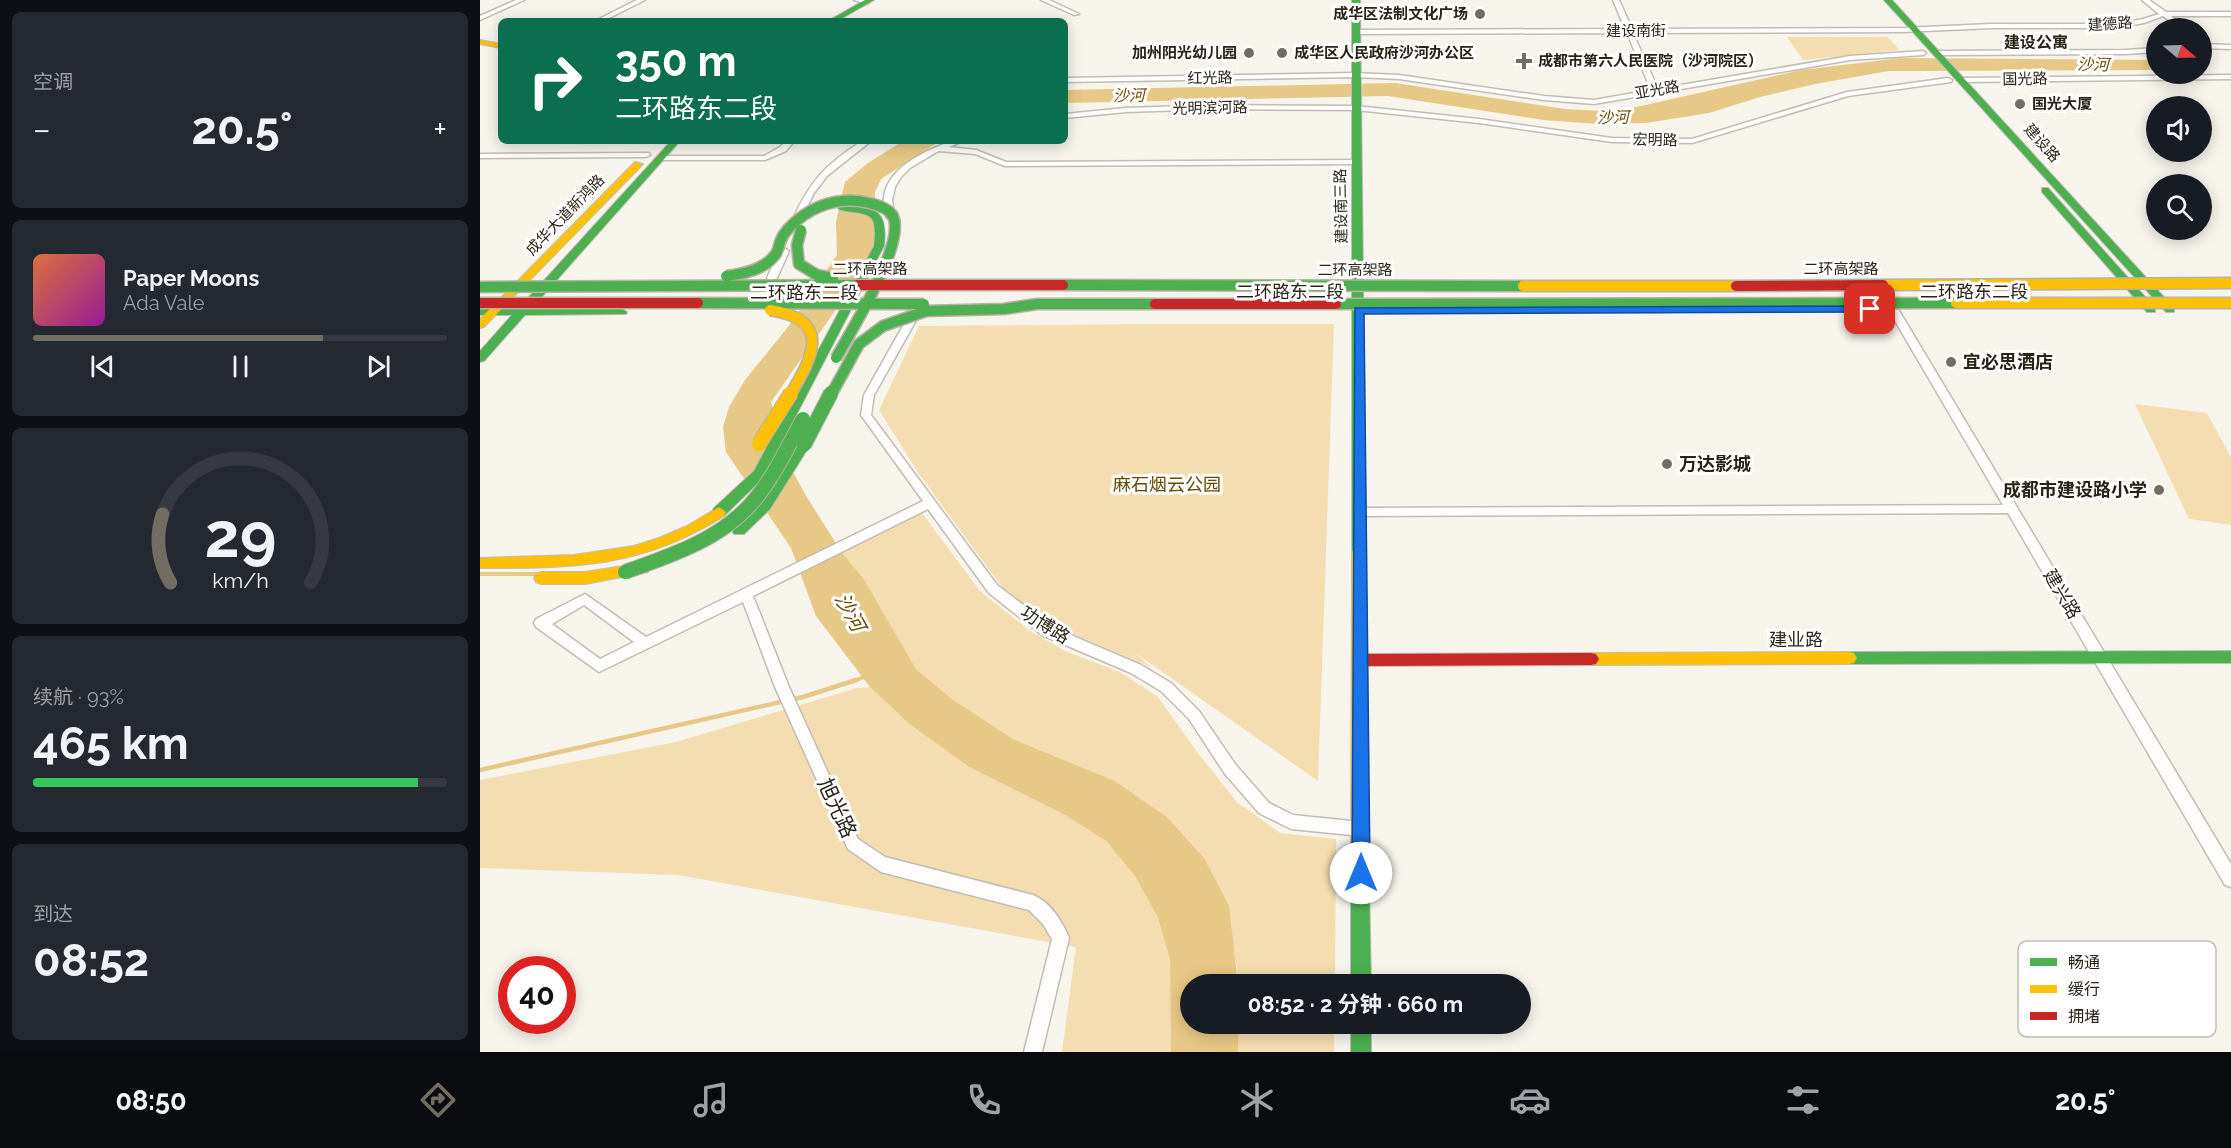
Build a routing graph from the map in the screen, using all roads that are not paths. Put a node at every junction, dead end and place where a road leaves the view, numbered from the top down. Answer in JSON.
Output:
{"nodes":[{"id":1,"x":521,"y":0,"type":"edge"},
{"id":2,"x":642,"y":0,"type":"edge"},
{"id":3,"x":884,"y":0,"type":"edge"},
{"id":4,"x":1044,"y":0,"type":"edge"},
{"id":5,"x":1356,"y":0,"type":"edge"},
{"id":6,"x":1616,"y":0,"type":"edge"},
{"id":7,"x":1876,"y":0,"type":"edge"},
{"id":8,"x":1888,"y":0,"type":"edge"},
{"id":9,"x":2145,"y":0,"type":"edge"},
{"id":10,"x":864,"y":1,"type":"edge"},
{"id":11,"x":1076,"y":14,"type":"dead end"},
{"id":12,"x":2164,"y":14,"type":"junction"},
{"id":13,"x":2231,"y":14,"type":"edge"},
{"id":14,"x":480,"y":18,"type":"edge"},
{"id":15,"x":603,"y":18,"type":"edge"},
{"id":16,"x":837,"y":18,"type":"edge"},
{"id":17,"x":852,"y":18,"type":"edge"},
{"id":18,"x":2169,"y":18,"type":"edge"},
{"id":19,"x":1910,"y":30,"type":"junction"},
{"id":20,"x":1631,"y":31,"type":"junction"},
{"id":21,"x":1356,"y":32,"type":"junction"},
{"id":22,"x":480,"y":42,"type":"edge"},
{"id":23,"x":498,"y":45,"type":"edge"},
{"id":24,"x":2212,"y":46,"type":"edge"},
{"id":25,"x":2231,"y":47,"type":"edge"},
{"id":26,"x":2146,"y":51,"type":"edge"},
{"id":27,"x":1932,"y":54,"type":"junction"},
{"id":28,"x":1355,"y":76,"type":"junction"},
{"id":29,"x":1952,"y":77,"type":"junction"},
{"id":30,"x":2231,"y":77,"type":"edge"},
{"id":31,"x":1068,"y":80,"type":"edge"},
{"id":32,"x":1655,"y":91,"type":"junction"},
{"id":33,"x":1356,"y":105,"type":"junction"},
{"id":34,"x":1068,"y":116,"type":"edge"},
{"id":35,"x":659,"y":144,"type":"edge"},
{"id":36,"x":672,"y":144,"type":"edge"},
{"id":37,"x":787,"y":144,"type":"edge"},
{"id":38,"x":863,"y":144,"type":"edge"},
{"id":39,"x":952,"y":144,"type":"edge"},
{"id":40,"x":938,"y":149,"type":"junction"},
{"id":41,"x":480,"y":156,"type":"edge"},
{"id":42,"x":653,"y":157,"type":"junction"},
{"id":43,"x":1357,"y":162,"type":"junction"},
{"id":44,"x":2121,"y":276,"type":"junction"},
{"id":45,"x":2139,"y":276,"type":"junction"},
{"id":46,"x":2231,"y":276,"type":"edge"},
{"id":47,"x":772,"y":278,"type":"junction"},
{"id":48,"x":873,"y":278,"type":"junction"},
{"id":49,"x":1358,"y":278,"type":"junction"},
{"id":50,"x":525,"y":280,"type":"junction"},
{"id":51,"x":550,"y":280,"type":"junction"},
{"id":52,"x":480,"y":281,"type":"edge"},
{"id":53,"x":2231,"y":283,"type":"edge"},
{"id":54,"x":650,"y":285,"type":"junction"},
{"id":55,"x":903,"y":285,"type":"junction"},
{"id":56,"x":480,"y":287,"type":"edge"},
{"id":57,"x":480,"y":303,"type":"edge"},
{"id":58,"x":697,"y":303,"type":"junction"},
{"id":59,"x":2231,"y":303,"type":"edge"},
{"id":60,"x":1037,"y":304,"type":"junction"},
{"id":61,"x":1893,"y":309,"type":"junction"},
{"id":62,"x":1359,"y":310,"type":"junction"},
{"id":63,"x":2151,"y":310,"type":"junction"},
{"id":64,"x":2170,"y":310,"type":"junction"},
{"id":65,"x":2231,"y":310,"type":"edge"},
{"id":66,"x":486,"y":312,"type":"edge"},
{"id":67,"x":522,"y":312,"type":"junction"},
{"id":68,"x":915,"y":312,"type":"junction"},
{"id":69,"x":480,"y":325,"type":"edge"},
{"id":70,"x":480,"y":357,"type":"edge"},
{"id":71,"x":930,"y":503,"type":"junction"},
{"id":72,"x":2012,"y":508,"type":"junction"},
{"id":73,"x":1359,"y":512,"type":"junction"},
{"id":74,"x":631,"y":554,"type":"junction"},
{"id":75,"x":480,"y":563,"type":"edge"},
{"id":76,"x":625,"y":572,"type":"junction"},
{"id":77,"x":527,"y":578,"type":"dead end"},
{"id":78,"x":746,"y":594,"type":"junction"},
{"id":79,"x":645,"y":643,"type":"junction"},
{"id":80,"x":2231,"y":657,"type":"edge"},
{"id":81,"x":2101,"y":658,"type":"junction"},
{"id":82,"x":1361,"y":660,"type":"junction"},
{"id":83,"x":1361,"y":829,"type":"junction"},
{"id":84,"x":2231,"y":879,"type":"edge"},
{"id":85,"x":1361,"y":974,"type":"edge"},
{"id":86,"x":1361,"y":1034,"type":"edge"},
{"id":87,"x":1033,"y":1052,"type":"edge"},
{"id":88,"x":1361,"y":1052,"type":"edge"}],
"edges":[{"from":1,"to":14,"type":"street"},
{"from":2,"to":15,"type":"street"},
{"from":3,"to":17,"type":"main road"},
{"from":4,"to":11,"type":"street"},
{"from":5,"to":21,"type":"main road","name":"建设南三路"},
{"from":6,"to":20,"type":"street"},
{"from":7,"to":19,"type":"main road","name":"建设路"},
{"from":8,"to":19,"type":"main road","name":"建设路"},
{"from":9,"to":12,"type":"street"},
{"from":10,"to":16,"type":"main road"},
{"from":12,"to":13,"type":"street","name":"建德路"},
{"from":12,"to":18,"type":"street"},
{"from":12,"to":19,"type":"street","name":"建德路"},
{"from":19,"to":20,"type":"street","name":"建设南街"},
{"from":19,"to":27,"type":"main road","name":"建设路"},
{"from":20,"to":21,"type":"street","name":"建设南街"},
{"from":20,"to":32,"type":"street"},
{"from":21,"to":28,"type":"main road","name":"建设南三路"},
{"from":22,"to":23,"type":"main road"},
{"from":24,"to":25,"type":"street"},
{"from":26,"to":27,"type":"street","name":"亚光路"},
{"from":27,"to":29,"type":"main road","name":"建设路"},
{"from":27,"to":32,"type":"street","name":"亚光路"},
{"from":28,"to":31,"type":"street","name":"红光路"},
{"from":28,"to":32,"type":"street","name":"亚光路"},
{"from":28,"to":33,"type":"main road","name":"建设南三路"},
{"from":29,"to":30,"type":"street","name":"国光路"},
{"from":29,"to":33,"type":"street","name":"宏明路"},
{"from":29,"to":44,"type":"main road","name":"建设路"},
{"from":29,"to":45,"type":"main road","name":"建设路"},
{"from":33,"to":34,"type":"street","name":"光明滨河路"},
{"from":33,"to":43,"type":"main road","name":"建设南三路"},
{"from":35,"to":42,"type":"main road","name":"成华大道新鸿路"},
{"from":36,"to":42,"type":"main road","name":"成华大道新鸿路"},
{"from":37,"to":42,"type":"street"},
{"from":38,"to":47,"type":"street"},
{"from":39,"to":40,"type":"street"},
{"from":40,"to":43,"type":"street"},
{"from":40,"to":48,"type":"street"},
{"from":41,"to":42,"type":"street"},
{"from":42,"to":50,"type":"main road","name":"成华大道新鸿路"},
{"from":42,"to":51,"type":"main road","name":"成华大道新鸿路"},
{"from":43,"to":49,"type":"main road","name":"建设南三路"},
{"from":44,"to":45,"type":"main road","name":"二环路东二段"},
{"from":44,"to":49,"type":"main road","name":"二环路东二段"},
{"from":44,"to":63,"type":"main road","name":"建设路"},
{"from":45,"to":46,"type":"main road","name":"二环路东二段"},
{"from":45,"to":64,"type":"main road","name":"建设路"},
{"from":47,"to":48,"type":"main road","name":"二环路东二段","bridge":true},
{"from":47,"to":51,"type":"main road","name":"二环路东二段"},
{"from":48,"to":49,"type":"main road","name":"二环路东二段"},
{"from":49,"to":62,"type":"main road","name":"建设南三路"},
{"from":50,"to":51,"type":"main road","name":"二环路东二段"},
{"from":50,"to":52,"type":"main road","name":"二环路东二段"},
{"from":50,"to":66,"type":"main road","name":"成华大道新鸿路"},
{"from":51,"to":67,"type":"main road","name":"成华大道新鸿路"},
{"from":53,"to":55,"type":"main road","name":"二环高架路","bridge":true},
{"from":54,"to":55,"type":"main road","name":"二环高架路","bridge":true},
{"from":54,"to":56,"type":"main road","name":"二环高架路","bridge":true},
{"from":54,"to":76,"type":"main road","bridge":true},
{"from":55,"to":74,"type":"main road","bridge":true},
{"from":57,"to":58,"type":"main road","name":"二环高架路","bridge":true},
{"from":58,"to":60,"type":"main road","name":"二环高架路","bridge":true},
{"from":58,"to":74,"type":"main road","bridge":true},
{"from":59,"to":60,"type":"main road","name":"二环高架路","bridge":true},
{"from":60,"to":76,"type":"main road","bridge":true},
{"from":61,"to":62,"type":"main road","name":"二环路东二段"},
{"from":61,"to":63,"type":"main road","name":"二环路东二段"},
{"from":61,"to":72,"type":"street","name":"建兴路"},
{"from":62,"to":68,"type":"main road","name":"二环路东二段"},
{"from":62,"to":73,"type":"main road","name":"建设南三路"},
{"from":63,"to":64,"type":"main road","name":"二环路东二段"},
{"from":64,"to":65,"type":"main road","name":"二环路东二段"},
{"from":66,"to":67,"type":"main road","name":"二环路东二段"},
{"from":66,"to":69,"type":"main road","name":"成华大道新鸿路"},
{"from":67,"to":68,"type":"main road","name":"二环路东二段"},
{"from":67,"to":70,"type":"main road","name":"成华大道新鸿路"},
{"from":68,"to":71,"type":"street","name":"功博路"},
{"from":71,"to":78,"type":"street"},
{"from":71,"to":83,"type":"street","name":"功博路"},
{"from":72,"to":73,"type":"street"},
{"from":72,"to":81,"type":"street","name":"建兴路"},
{"from":73,"to":82,"type":"main road","name":"建设南三路"},
{"from":74,"to":75,"type":"main road"},
{"from":76,"to":77,"type":"main road"},
{"from":78,"to":79,"type":"street"},
{"from":78,"to":87,"type":"street","name":"旭光路"},
{"from":79,"to":79,"type":"street"},
{"from":80,"to":81,"type":"main road","name":"建业路"},
{"from":81,"to":82,"type":"main road","name":"建业路"},
{"from":81,"to":84,"type":"street","name":"建兴路"},
{"from":82,"to":83,"type":"main road","name":"建设南三路"},
{"from":83,"to":85,"type":"main road","name":"建设南三路"},
{"from":86,"to":88,"type":"main road"}]}
